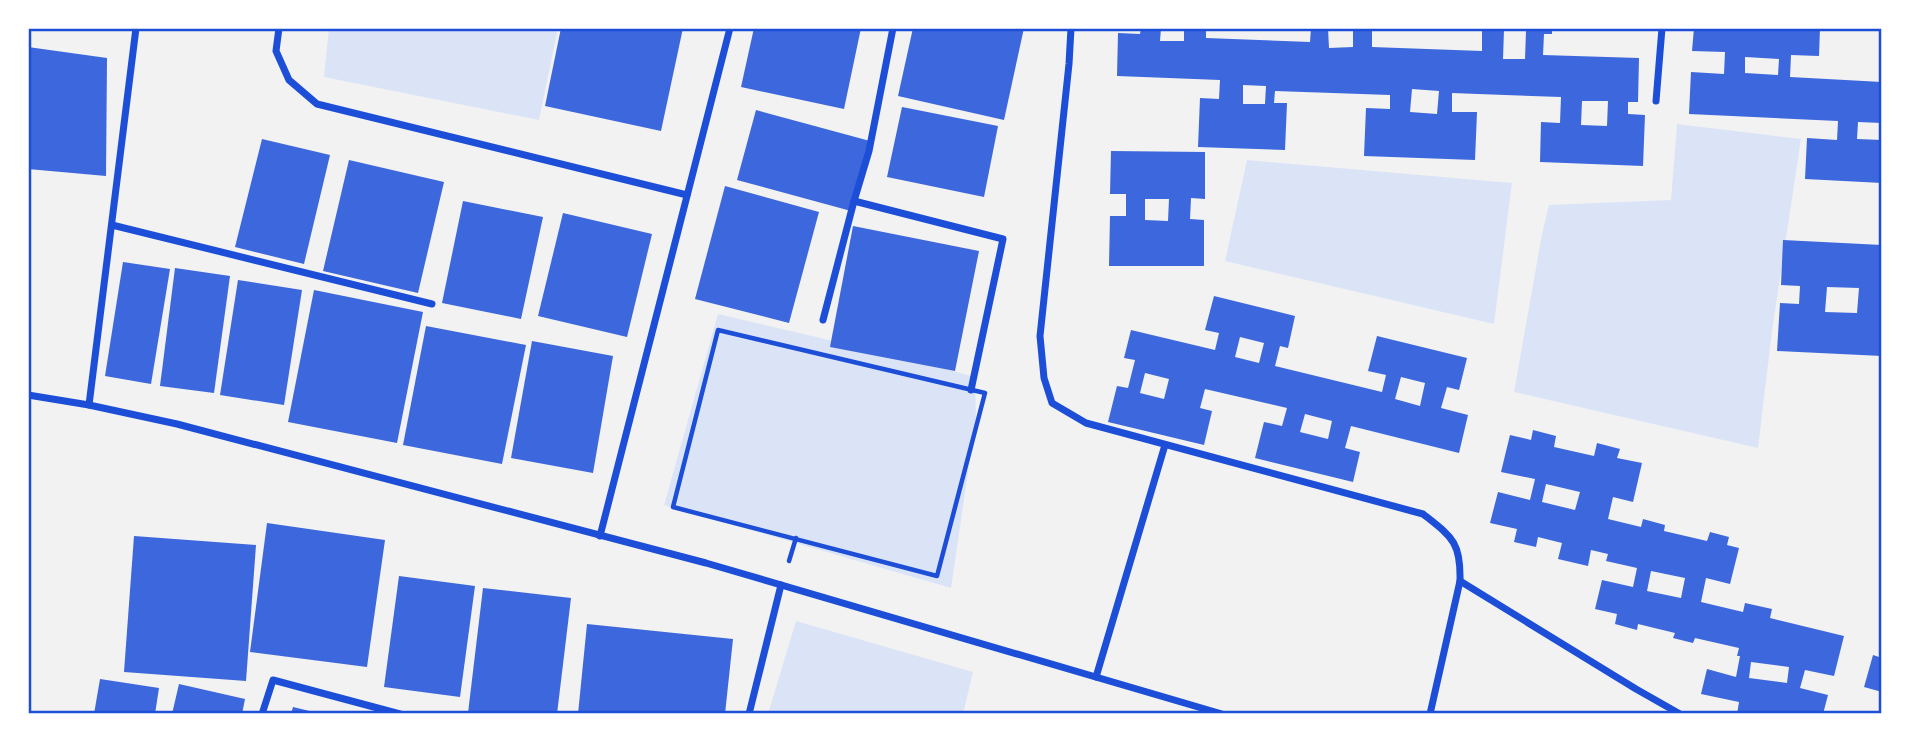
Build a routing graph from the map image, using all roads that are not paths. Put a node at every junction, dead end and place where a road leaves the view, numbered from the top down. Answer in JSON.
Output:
{"nodes":[{"id":1,"x":136,"y":28,"type":"edge"},
{"id":2,"x":279,"y":28,"type":"edge"},
{"id":3,"x":730,"y":28,"type":"edge"},
{"id":4,"x":893,"y":28,"type":"edge"},
{"id":5,"x":1071,"y":28,"type":"edge"},
{"id":6,"x":1662,"y":28,"type":"edge"},
{"id":7,"x":1656,"y":101,"type":"dead end"},
{"id":8,"x":687,"y":195,"type":"junction"},
{"id":9,"x":854,"y":201,"type":"junction"},
{"id":10,"x":112,"y":225,"type":"junction"},
{"id":11,"x":432,"y":304,"type":"dead end"},
{"id":12,"x":823,"y":320,"type":"dead end"},
{"id":13,"x":971,"y":390,"type":"road end"},
{"id":14,"x":28,"y":395,"type":"edge"},
{"id":15,"x":89,"y":405,"type":"junction"},
{"id":16,"x":1165,"y":445,"type":"junction"},
{"id":17,"x":600,"y":536,"type":"junction"},
{"id":18,"x":1460,"y":581,"type":"junction"},
{"id":19,"x":781,"y":585,"type":"junction"},
{"id":20,"x":1096,"y":677,"type":"junction"},
{"id":21,"x":262,"y":714,"type":"edge"},
{"id":22,"x":400,"y":714,"type":"edge"},
{"id":23,"x":749,"y":714,"type":"edge"},
{"id":24,"x":1222,"y":714,"type":"edge"},
{"id":25,"x":1430,"y":714,"type":"edge"},
{"id":26,"x":1681,"y":714,"type":"edge"}],
"edges":[{"from":1,"to":10,"type":"street"},
{"from":2,"to":8,"type":"street"},
{"from":3,"to":8,"type":"street"},
{"from":4,"to":9,"type":"street"},
{"from":5,"to":16,"type":"street"},
{"from":6,"to":7,"type":"street"},
{"from":8,"to":17,"type":"street"},
{"from":9,"to":12,"type":"street"},
{"from":9,"to":13,"type":"street"},
{"from":10,"to":11,"type":"street"},
{"from":10,"to":15,"type":"street"},
{"from":14,"to":15,"type":"street"},
{"from":15,"to":17,"type":"street"},
{"from":16,"to":18,"type":"street"},
{"from":16,"to":20,"type":"street"},
{"from":17,"to":19,"type":"street"},
{"from":18,"to":25,"type":"street"},
{"from":18,"to":26,"type":"street"},
{"from":19,"to":20,"type":"street"},
{"from":19,"to":23,"type":"street"},
{"from":20,"to":24,"type":"street"},
{"from":21,"to":22,"type":"street"}]}
